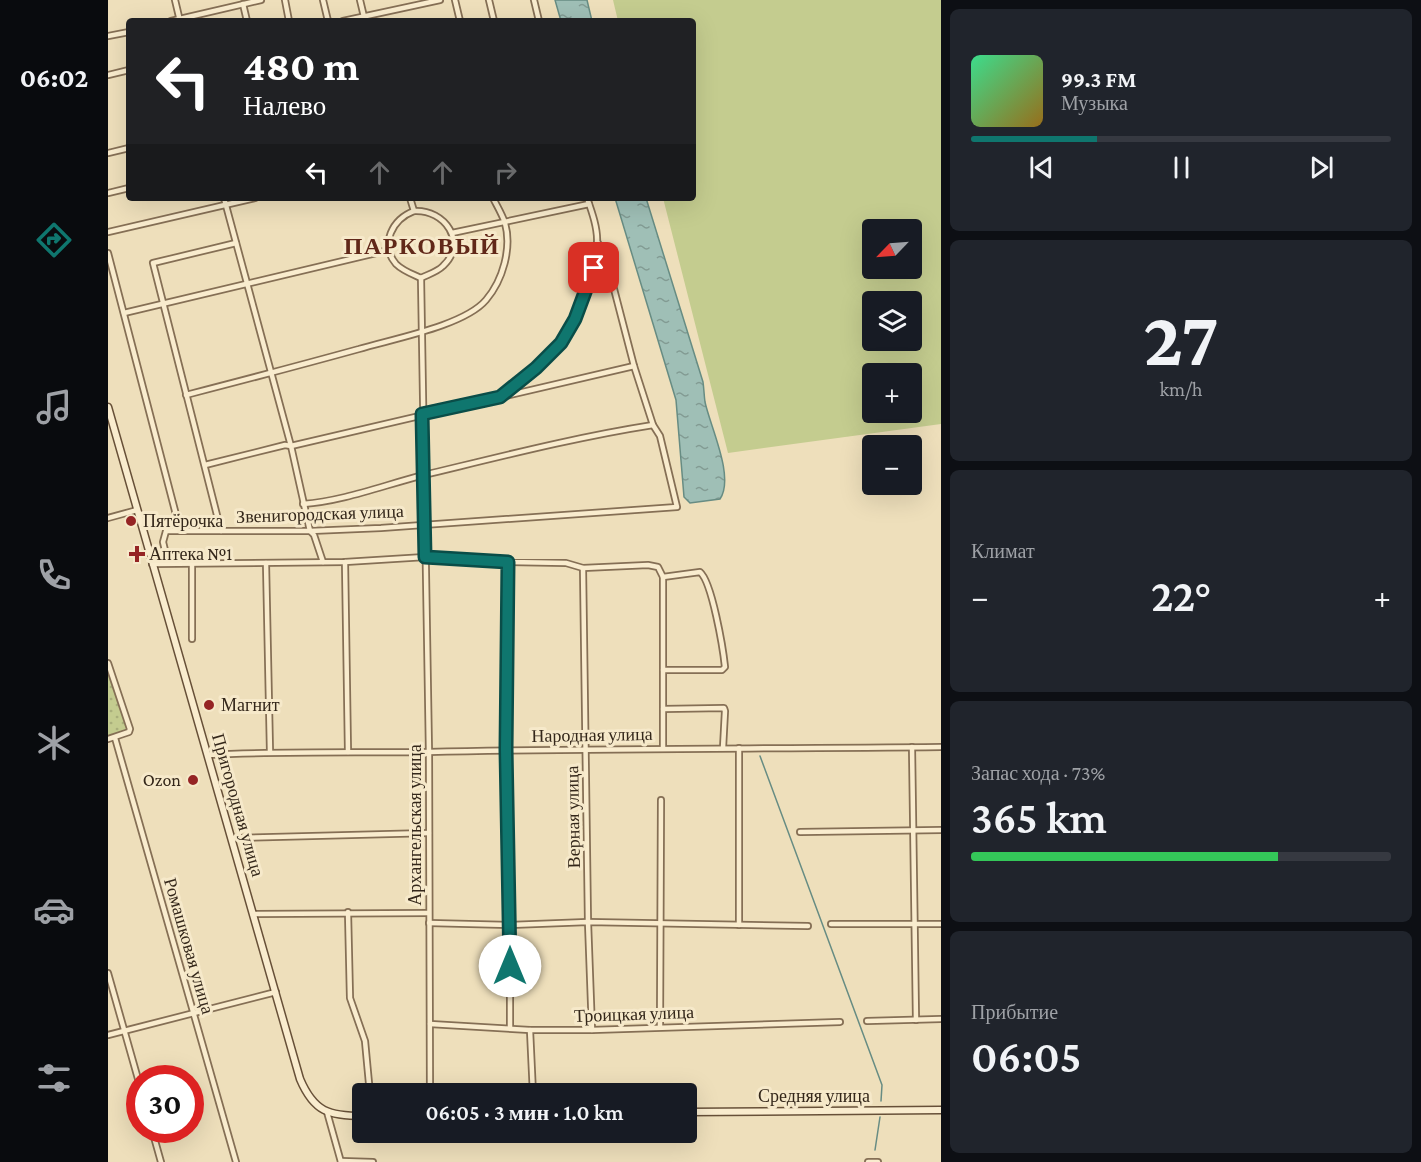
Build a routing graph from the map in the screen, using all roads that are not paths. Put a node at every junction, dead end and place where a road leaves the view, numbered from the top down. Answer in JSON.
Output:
{"nodes":[{"id":1,"x":175,"y":0,"type":"edge"},
{"id":2,"x":261,"y":0,"type":"edge"},
{"id":3,"x":285,"y":0,"type":"edge"},
{"id":4,"x":323,"y":0,"type":"edge"},
{"id":5,"x":360,"y":0,"type":"edge"},
{"id":6,"x":440,"y":0,"type":"edge"},
{"id":7,"x":455,"y":0,"type":"edge"},
{"id":8,"x":489,"y":0,"type":"edge"},
{"id":9,"x":534,"y":0,"type":"edge"},
{"id":10,"x":243,"y":4,"type":"junction"},
{"id":11,"x":180,"y":18,"type":"edge"},
{"id":12,"x":188,"y":18,"type":"edge"},
{"id":13,"x":246,"y":18,"type":"edge"},
{"id":14,"x":288,"y":18,"type":"edge"},
{"id":15,"x":327,"y":18,"type":"edge"},
{"id":16,"x":364,"y":18,"type":"edge"},
{"id":17,"x":368,"y":18,"type":"edge"},
{"id":18,"x":459,"y":18,"type":"edge"},
{"id":19,"x":493,"y":18,"type":"edge"},
{"id":20,"x":538,"y":18,"type":"edge"},
{"id":21,"x":126,"y":33,"type":"edge"},
{"id":22,"x":108,"y":36,"type":"edge"},
{"id":23,"x":126,"y":71,"type":"edge"},
{"id":24,"x":108,"y":75,"type":"edge"},
{"id":25,"x":126,"y":149,"type":"edge"},
{"id":26,"x":108,"y":153,"type":"edge"},
{"id":27,"x":126,"y":189,"type":"edge"},
{"id":28,"x":108,"y":194,"type":"edge"},
{"id":29,"x":225,"y":201,"type":"edge"},
{"id":30,"x":243,"y":201,"type":"edge"},
{"id":31,"x":411,"y":201,"type":"edge"},
{"id":32,"x":494,"y":201,"type":"edge"},
{"id":33,"x":588,"y":201,"type":"edge"},
{"id":34,"x":226,"y":205,"type":"junction"},
{"id":35,"x":414,"y":211,"type":"junction"},
{"id":36,"x":504,"y":222,"type":"junction"},
{"id":37,"x":108,"y":232,"type":"edge"},
{"id":38,"x":452,"y":233,"type":"junction"},
{"id":39,"x":236,"y":243,"type":"junction"},
{"id":40,"x":597,"y":243,"type":"junction"},
{"id":41,"x":389,"y":250,"type":"junction"},
{"id":42,"x":108,"y":252,"type":"edge"},
{"id":43,"x":421,"y":278,"type":"junction"},
{"id":44,"x":247,"y":282,"type":"junction"},
{"id":45,"x":164,"y":303,"type":"junction"},
{"id":46,"x":124,"y":313,"type":"junction"},
{"id":47,"x":422,"y":331,"type":"junction"},
{"id":48,"x":634,"y":366,"type":"junction"},
{"id":49,"x":271,"y":373,"type":"junction"},
{"id":50,"x":186,"y":395,"type":"junction"},
{"id":51,"x":500,"y":397,"type":"junction"},
{"id":52,"x":108,"y":407,"type":"edge"},
{"id":53,"x":422,"y":414,"type":"junction"},
{"id":54,"x":653,"y":425,"type":"junction"},
{"id":55,"x":291,"y":446,"type":"junction"},
{"id":56,"x":205,"y":465,"type":"junction"},
{"id":57,"x":423,"y":475,"type":"junction"},
{"id":58,"x":303,"y":504,"type":"junction"},
{"id":59,"x":137,"y":510,"type":"junction"},
{"id":60,"x":108,"y":519,"type":"edge"},
{"id":61,"x":425,"y":524,"type":"junction"},
{"id":62,"x":180,"y":530,"type":"junction"},
{"id":63,"x":221,"y":531,"type":"junction"},
{"id":64,"x":310,"y":531,"type":"junction"},
{"id":65,"x":425,"y":557,"type":"junction"},
{"id":66,"x":168,"y":562,"type":"junction"},
{"id":67,"x":323,"y":562,"type":"junction"},
{"id":68,"x":345,"y":562,"type":"junction"},
{"id":69,"x":508,"y":562,"type":"junction"},
{"id":70,"x":192,"y":563,"type":"junction"},
{"id":71,"x":266,"y":563,"type":"junction"},
{"id":72,"x":152,"y":564,"type":"junction"},
{"id":73,"x":584,"y":568,"type":"junction"},
{"id":74,"x":663,"y":577,"type":"junction"},
{"id":75,"x":192,"y":639,"type":"dead end"},
{"id":76,"x":108,"y":663,"type":"edge"},
{"id":77,"x":663,"y":670,"type":"junction"},
{"id":78,"x":663,"y":709,"type":"junction"},
{"id":79,"x":115,"y":738,"type":"junction"},
{"id":80,"x":108,"y":739,"type":"edge"},
{"id":81,"x":663,"y":747,"type":"junction"},
{"id":82,"x":912,"y":747,"type":"junction"},
{"id":83,"x":941,"y":747,"type":"edge"},
{"id":84,"x":723,"y":748,"type":"junction"},
{"id":85,"x":739,"y":748,"type":"junction"},
{"id":86,"x":506,"y":749,"type":"junction"},
{"id":87,"x":586,"y":749,"type":"junction"},
{"id":88,"x":270,"y":752,"type":"junction"},
{"id":89,"x":348,"y":752,"type":"junction"},
{"id":90,"x":429,"y":752,"type":"junction"},
{"id":91,"x":207,"y":754,"type":"junction"},
{"id":92,"x":661,"y":800,"type":"dead end"},
{"id":93,"x":941,"y":830,"type":"edge"},
{"id":94,"x":913,"y":831,"type":"junction"},
{"id":95,"x":800,"y":832,"type":"dead end"},
{"id":96,"x":429,"y":833,"type":"junction"},
{"id":97,"x":232,"y":838,"type":"junction"},
{"id":98,"x":348,"y":912,"type":"junction"},
{"id":99,"x":428,"y":913,"type":"junction"},
{"id":100,"x":255,"y":914,"type":"junction"},
{"id":101,"x":588,"y":922,"type":"junction"},
{"id":102,"x":429,"y":923,"type":"junction"},
{"id":103,"x":661,"y":924,"type":"junction"},
{"id":104,"x":831,"y":924,"type":"dead end"},
{"id":105,"x":914,"y":924,"type":"junction"},
{"id":106,"x":941,"y":924,"type":"edge"},
{"id":107,"x":510,"y":925,"type":"junction"},
{"id":108,"x":739,"y":925,"type":"junction"},
{"id":109,"x":808,"y":926,"type":"dead end"},
{"id":110,"x":108,"y":973,"type":"edge"},
{"id":111,"x":276,"y":992,"type":"junction"},
{"id":112,"x":194,"y":1013,"type":"junction"},
{"id":113,"x":941,"y":1019,"type":"edge"},
{"id":114,"x":916,"y":1020,"type":"junction"},
{"id":115,"x":867,"y":1021,"type":"dead end"},
{"id":116,"x":840,"y":1022,"type":"dead end"},
{"id":117,"x":430,"y":1024,"type":"junction"},
{"id":118,"x":660,"y":1026,"type":"junction"},
{"id":119,"x":510,"y":1028,"type":"junction"},
{"id":120,"x":124,"y":1030,"type":"junction"},
{"id":121,"x":530,"y":1030,"type":"junction"},
{"id":122,"x":592,"y":1030,"type":"junction"},
{"id":123,"x":108,"y":1035,"type":"edge"},
{"id":124,"x":134,"y":1065,"type":"edge"},
{"id":125,"x":369,"y":1083,"type":"edge"},
{"id":126,"x":430,"y":1083,"type":"edge"},
{"id":127,"x":532,"y":1083,"type":"edge"},
{"id":128,"x":941,"y":1110,"type":"edge"},
{"id":129,"x":327,"y":1112,"type":"junction"},
{"id":130,"x":697,"y":1112,"type":"edge"},
{"id":131,"x":352,"y":1116,"type":"edge"},
{"id":132,"x":156,"y":1143,"type":"edge"},
{"id":133,"x":161,"y":1162,"type":"edge"},
{"id":134,"x":236,"y":1162,"type":"edge"},
{"id":135,"x":341,"y":1162,"type":"edge"},
{"id":136,"x":373,"y":1162,"type":"edge"},
{"id":137,"x":868,"y":1162,"type":"edge"},
{"id":138,"x":878,"y":1162,"type":"edge"}],
"edges":[{"from":1,"to":11,"type":"street"},
{"from":2,"to":10,"type":"street"},
{"from":3,"to":14,"type":"street"},
{"from":4,"to":15,"type":"street"},
{"from":5,"to":16,"type":"street"},
{"from":6,"to":17,"type":"street"},
{"from":7,"to":18,"type":"street"},
{"from":8,"to":19,"type":"street"},
{"from":9,"to":20,"type":"street"},
{"from":10,"to":12,"type":"street"},
{"from":10,"to":13,"type":"street"},
{"from":21,"to":22,"type":"street"},
{"from":23,"to":24,"type":"street"},
{"from":25,"to":26,"type":"street"},
{"from":27,"to":28,"type":"street"},
{"from":29,"to":34,"type":"street"},
{"from":30,"to":34,"type":"street"},
{"from":31,"to":35,"type":"street"},
{"from":32,"to":36,"type":"street"},
{"from":33,"to":36,"type":"street"},
{"from":33,"to":40,"type":"street"},
{"from":34,"to":37,"type":"street"},
{"from":34,"to":39,"type":"street"},
{"from":35,"to":38,"type":"street"},
{"from":35,"to":41,"type":"street"},
{"from":36,"to":38,"type":"street"},
{"from":36,"to":47,"type":"street"},
{"from":38,"to":43,"type":"street"},
{"from":39,"to":44,"type":"street"},
{"from":39,"to":45,"type":"street"},
{"from":40,"to":48,"type":"street"},
{"from":40,"to":51,"type":"street"},
{"from":41,"to":43,"type":"street"},
{"from":41,"to":44,"type":"street"},
{"from":42,"to":46,"type":"street"},
{"from":43,"to":47,"type":"street"},
{"from":44,"to":45,"type":"street"},
{"from":44,"to":49,"type":"street"},
{"from":45,"to":46,"type":"street"},
{"from":45,"to":50,"type":"street"},
{"from":46,"to":62,"type":"street"},
{"from":47,"to":49,"type":"street"},
{"from":47,"to":53,"type":"street"},
{"from":48,"to":51,"type":"street"},
{"from":48,"to":54,"type":"street"},
{"from":49,"to":50,"type":"street"},
{"from":49,"to":55,"type":"street"},
{"from":50,"to":56,"type":"street"},
{"from":51,"to":53,"type":"street"},
{"from":52,"to":59,"type":"street","name":"Пригородная улица"},
{"from":53,"to":55,"type":"street"},
{"from":53,"to":57,"type":"street"},
{"from":54,"to":57,"type":"street"},
{"from":54,"to":61,"type":"street","name":"Звенигородская улица"},
{"from":55,"to":56,"type":"street"},
{"from":55,"to":58,"type":"street"},
{"from":56,"to":63,"type":"street"},
{"from":57,"to":58,"type":"street"},
{"from":57,"to":61,"type":"street"},
{"from":58,"to":64,"type":"street"},
{"from":59,"to":60,"type":"street"},
{"from":59,"to":72,"type":"street","name":"Пригородная улица"},
{"from":61,"to":64,"type":"street","name":"Звенигородская улица"},
{"from":61,"to":65,"type":"street","name":"Архангельская улица"},
{"from":62,"to":63,"type":"street","name":"Звенигородская улица"},
{"from":62,"to":66,"type":"street"},
{"from":63,"to":64,"type":"street","name":"Звенигородская улица"},
{"from":64,"to":67,"type":"street"},
{"from":65,"to":68,"type":"street"},
{"from":65,"to":69,"type":"street"},
{"from":65,"to":90,"type":"street","name":"Архангельская улица"},
{"from":66,"to":70,"type":"street"},
{"from":66,"to":72,"type":"street"},
{"from":67,"to":68,"type":"street"},
{"from":67,"to":71,"type":"street"},
{"from":68,"to":89,"type":"street"},
{"from":69,"to":73,"type":"street"},
{"from":69,"to":86,"type":"street"},
{"from":70,"to":71,"type":"street"},
{"from":70,"to":75,"type":"street"},
{"from":71,"to":88,"type":"street"},
{"from":72,"to":91,"type":"street","name":"Пригородная улица"},
{"from":73,"to":74,"type":"street"},
{"from":73,"to":87,"type":"street","name":"Верная улица"},
{"from":74,"to":77,"type":"street"},
{"from":74,"to":77,"type":"street"},
{"from":76,"to":79,"type":"street"},
{"from":77,"to":78,"type":"street"},
{"from":78,"to":81,"type":"street"},
{"from":78,"to":84,"type":"street"},
{"from":79,"to":80,"type":"street"},
{"from":79,"to":112,"type":"street","name":"Ромашковая улица"},
{"from":81,"to":84,"type":"street","name":"Народная улица"},
{"from":81,"to":87,"type":"street","name":"Народная улица"},
{"from":82,"to":83,"type":"street","name":"Народная улица"},
{"from":82,"to":85,"type":"street","name":"Народная улица"},
{"from":82,"to":94,"type":"street"},
{"from":84,"to":85,"type":"street","name":"Народная улица"},
{"from":85,"to":108,"type":"street"},
{"from":86,"to":87,"type":"street","name":"Народная улица"},
{"from":86,"to":90,"type":"street","name":"Народная улица"},
{"from":86,"to":107,"type":"street"},
{"from":87,"to":101,"type":"street","name":"Верная улица"},
{"from":88,"to":89,"type":"street","name":"Народная улица"},
{"from":88,"to":91,"type":"street","name":"Народная улица"},
{"from":89,"to":90,"type":"street","name":"Народная улица"},
{"from":90,"to":96,"type":"street","name":"Архангельская улица"},
{"from":91,"to":97,"type":"street","name":"Пригородная улица"},
{"from":92,"to":103,"type":"street"},
{"from":93,"to":94,"type":"street"},
{"from":94,"to":95,"type":"street"},
{"from":94,"to":105,"type":"street"},
{"from":96,"to":97,"type":"street"},
{"from":96,"to":99,"type":"street","name":"Архангельская улица"},
{"from":97,"to":100,"type":"street","name":"Пригородная улица"},
{"from":98,"to":99,"type":"street"},
{"from":98,"to":100,"type":"street"},
{"from":98,"to":125,"type":"street"},
{"from":99,"to":102,"type":"street","name":"Архангельская улица"},
{"from":100,"to":111,"type":"street","name":"Пригородная улица"},
{"from":101,"to":103,"type":"street"},
{"from":101,"to":107,"type":"street"},
{"from":101,"to":122,"type":"street","name":"Верная улица"},
{"from":102,"to":107,"type":"street"},
{"from":102,"to":117,"type":"street","name":"Архангельская улица"},
{"from":103,"to":108,"type":"street"},
{"from":103,"to":118,"type":"street"},
{"from":104,"to":105,"type":"street"},
{"from":105,"to":106,"type":"street"},
{"from":105,"to":114,"type":"street"},
{"from":107,"to":119,"type":"street"},
{"from":108,"to":109,"type":"street"},
{"from":110,"to":120,"type":"street"},
{"from":111,"to":112,"type":"street"},
{"from":111,"to":129,"type":"street","name":"Пригородная улица"},
{"from":112,"to":120,"type":"street"},
{"from":112,"to":134,"type":"street","name":"Ромашковая улица"},
{"from":113,"to":114,"type":"street"},
{"from":114,"to":115,"type":"street"},
{"from":116,"to":118,"type":"street","name":"Троицкая улица"},
{"from":117,"to":119,"type":"street","name":"Троицкая улица"},
{"from":117,"to":126,"type":"street","name":"Архангельская улица"},
{"from":118,"to":122,"type":"street","name":"Троицкая улица"},
{"from":119,"to":121,"type":"street","name":"Троицкая улица"},
{"from":120,"to":123,"type":"street"},
{"from":120,"to":124,"type":"street"},
{"from":121,"to":122,"type":"street","name":"Троицкая улица"},
{"from":121,"to":127,"type":"street"},
{"from":128,"to":130,"type":"street","name":"Средняя улица"},
{"from":129,"to":131,"type":"street"},
{"from":129,"to":135,"type":"street"},
{"from":132,"to":133,"type":"street"},
{"from":135,"to":136,"type":"street"},
{"from":137,"to":138,"type":"street"}]}
